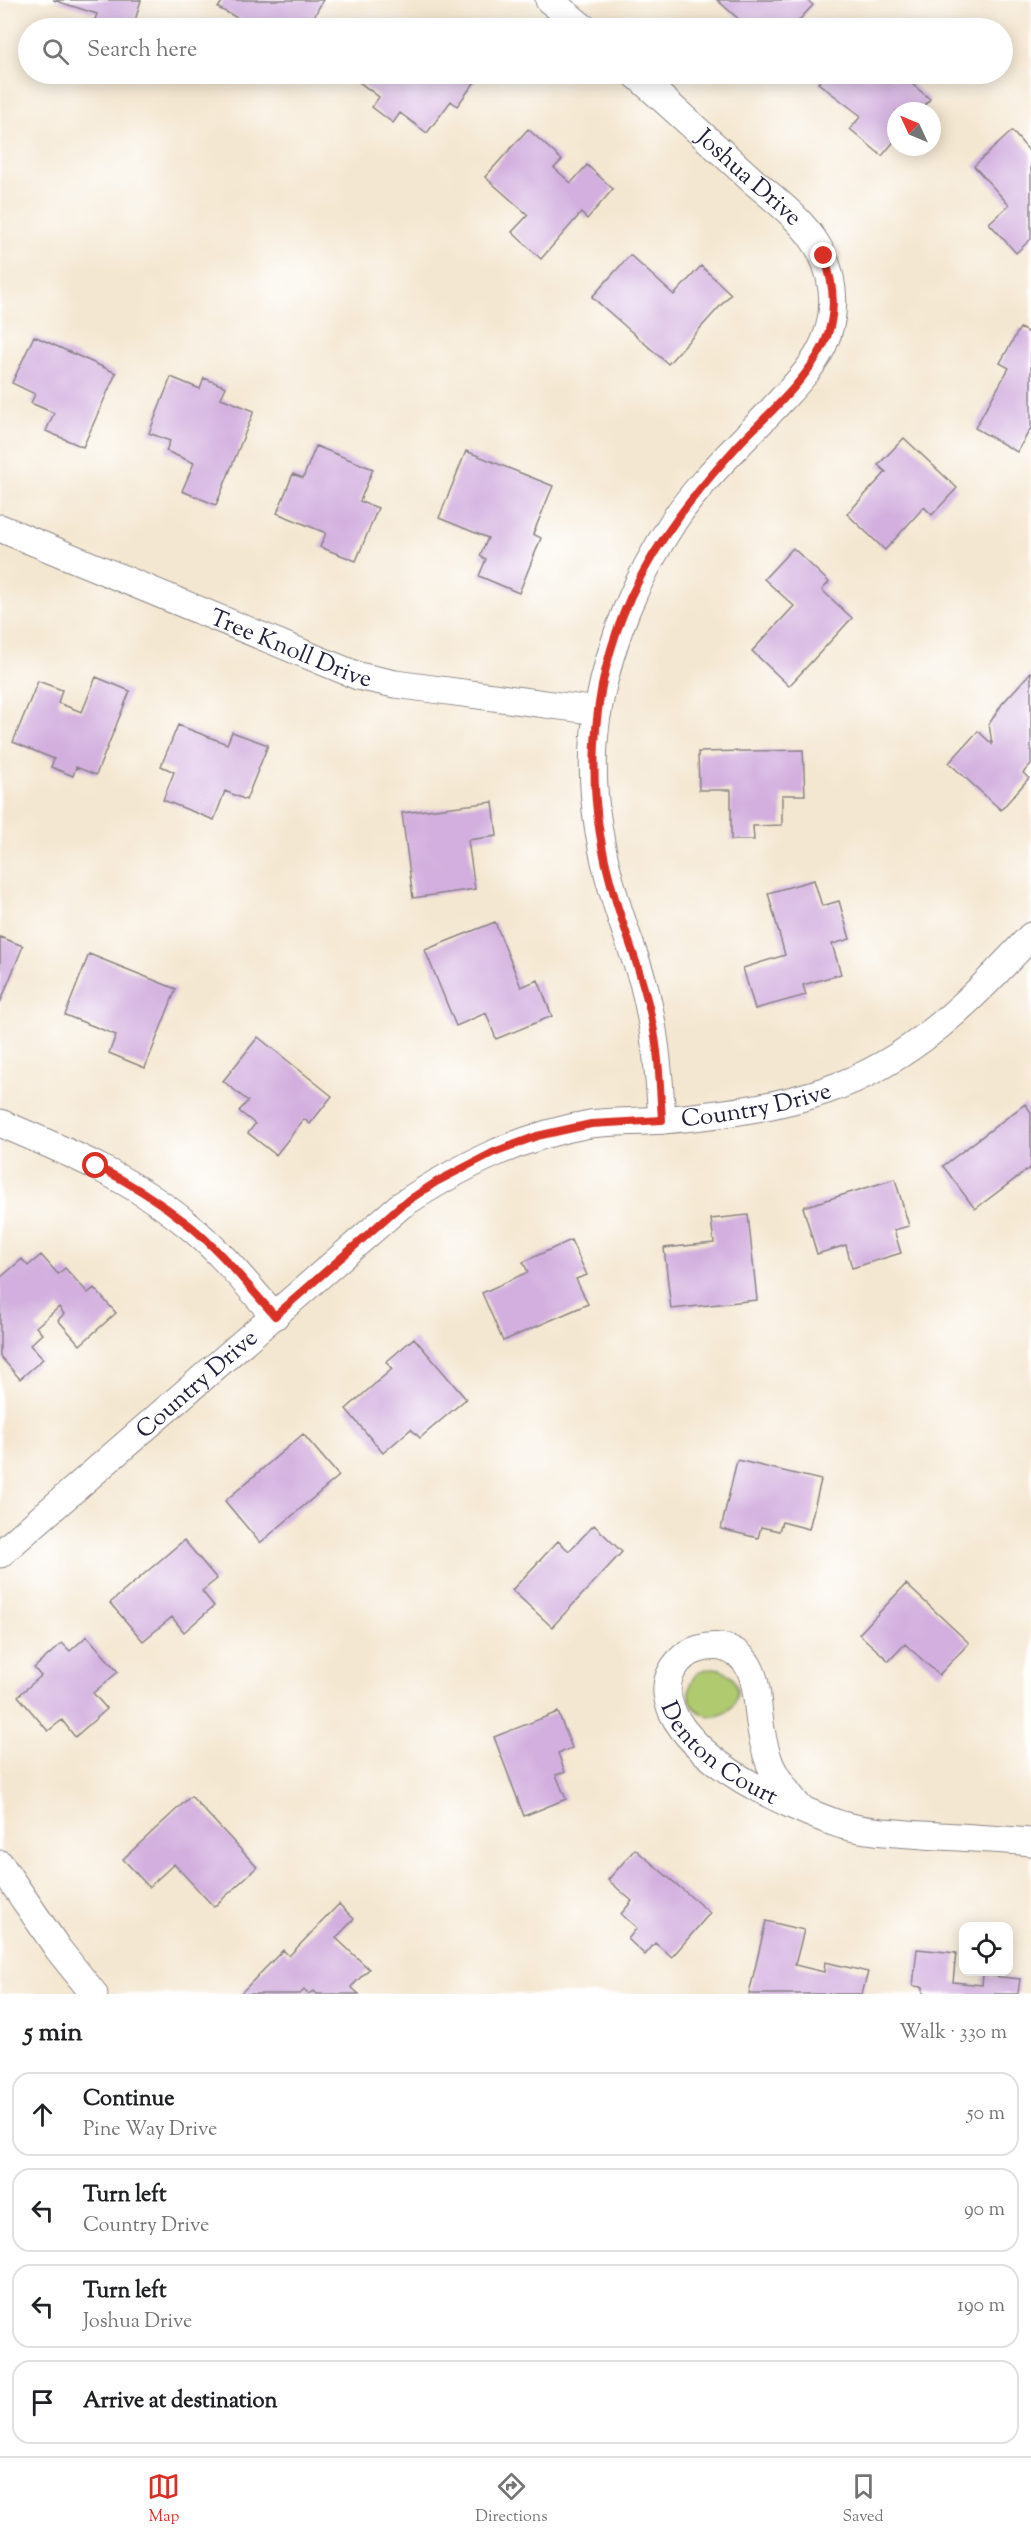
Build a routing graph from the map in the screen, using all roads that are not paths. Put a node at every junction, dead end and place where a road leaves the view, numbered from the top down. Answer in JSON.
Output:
{"nodes":[{"id":1,"x":549,"y":0,"type":"edge"},
{"id":2,"x":572,"y":18,"type":"edge"},
{"id":3,"x":646,"y":84,"type":"edge"},
{"id":4,"x":0,"y":528,"type":"edge"},
{"id":5,"x":598,"y":711,"type":"junction"},
{"id":6,"x":1031,"y":936,"type":"edge"},
{"id":7,"x":662,"y":1120,"type":"junction"},
{"id":8,"x":0,"y":1123,"type":"edge"},
{"id":9,"x":275,"y":1316,"type":"junction"},
{"id":10,"x":0,"y":1554,"type":"edge"},
{"id":11,"x":798,"y":1806,"type":"junction"},
{"id":12,"x":1031,"y":1842,"type":"edge"},
{"id":13,"x":0,"y":1864,"type":"edge"},
{"id":14,"x":94,"y":1994,"type":"edge"}],
"edges":[{"from":1,"to":2,"type":"street"},
{"from":3,"to":5,"type":"street","name":"Joshua Drive"},
{"from":4,"to":5,"type":"street","name":"Tree Knoll Drive"},
{"from":5,"to":7,"type":"street","name":"Joshua Drive"},
{"from":6,"to":7,"type":"street","name":"Country Drive"},
{"from":7,"to":9,"type":"street","name":"Country Drive"},
{"from":8,"to":9,"type":"street"},
{"from":9,"to":10,"type":"street","name":"Country Drive"},
{"from":11,"to":11,"type":"street","name":"Denton Court"},
{"from":11,"to":12,"type":"street","name":"Denton Court"},
{"from":13,"to":14,"type":"street"}]}
